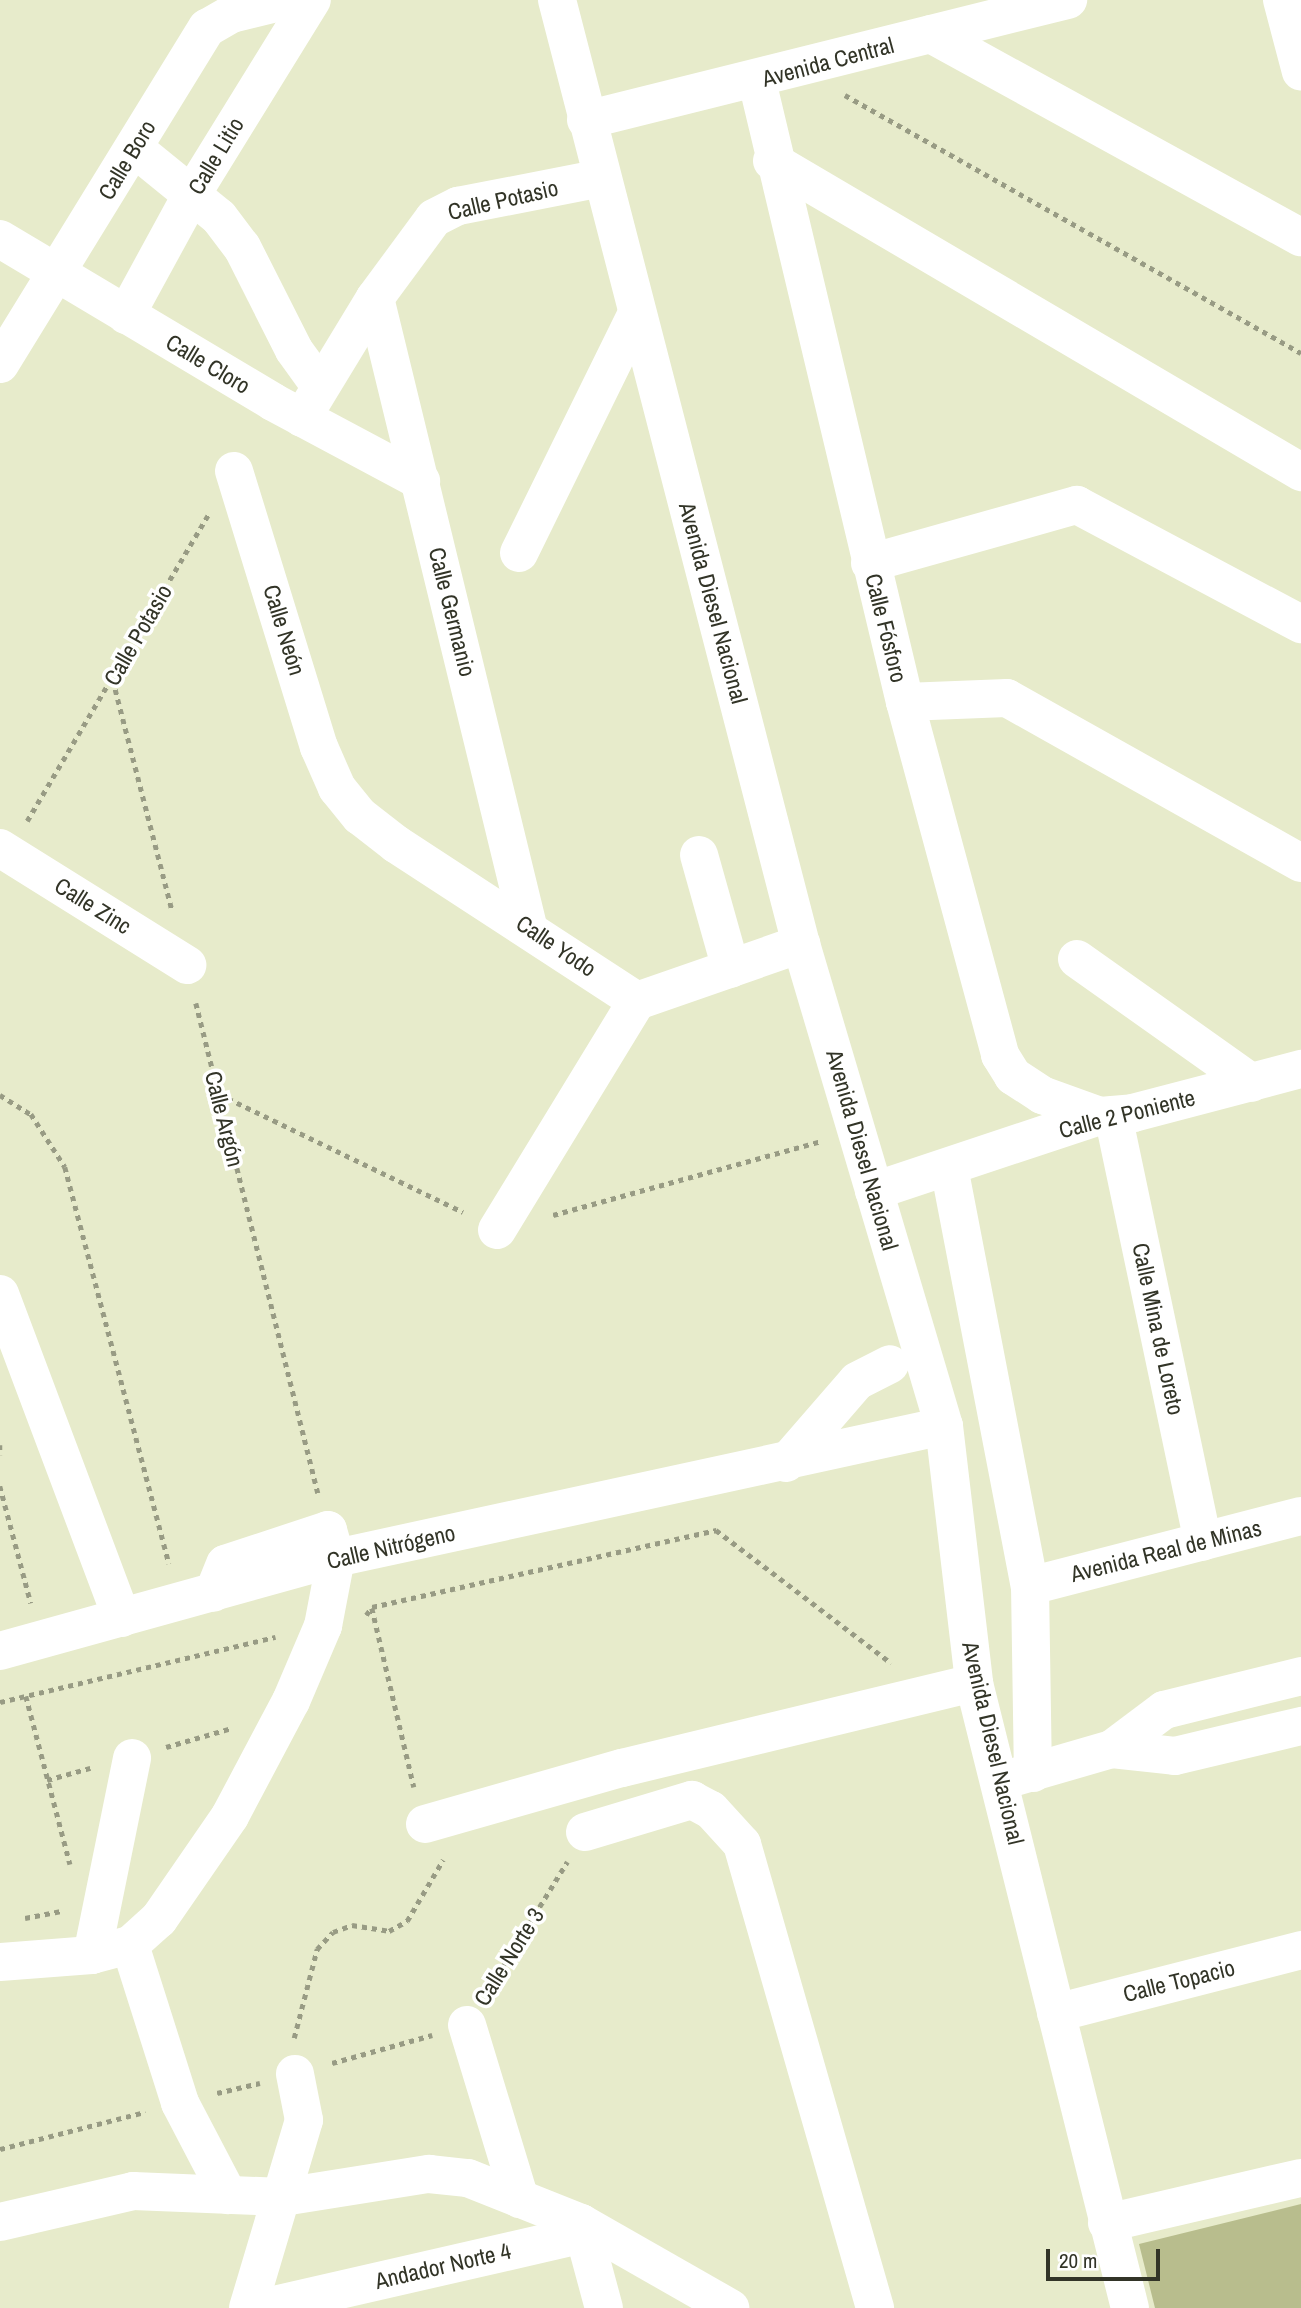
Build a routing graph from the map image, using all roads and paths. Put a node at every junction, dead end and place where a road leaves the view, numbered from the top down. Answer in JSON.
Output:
{"nodes":[{"id":1,"x":288,"y":0,"type":"edge"},
{"id":2,"x":312,"y":0,"type":"edge"},
{"id":3,"x":557,"y":0,"type":"edge"},
{"id":4,"x":1068,"y":0,"type":"edge"},
{"id":5,"x":1282,"y":0,"type":"edge"},
{"id":6,"x":931,"y":34,"type":"junction"},
{"id":7,"x":802,"y":70,"type":"junction"},
{"id":8,"x":1301,"y":72,"type":"edge"},
{"id":9,"x":757,"y":81,"type":"junction"},
{"id":10,"x":586,"y":120,"type":"junction"},
{"id":11,"x":134,"y":148,"type":"junction"},
{"id":12,"x":772,"y":161,"type":"junction"},
{"id":13,"x":602,"y":178,"type":"junction"},
{"id":14,"x":192,"y":194,"type":"junction"},
{"id":15,"x":1301,"y":237,"type":"edge"},
{"id":16,"x":0,"y":239,"type":"edge"},
{"id":17,"x":59,"y":274,"type":"junction"},
{"id":18,"x":375,"y":298,"type":"junction"},
{"id":19,"x":637,"y":313,"type":"junction"},
{"id":20,"x":126,"y":315,"type":"junction"},
{"id":21,"x":1301,"y":353,"type":"edge"},
{"id":22,"x":0,"y":364,"type":"edge"},
{"id":23,"x":320,"y":386,"type":"junction"},
{"id":24,"x":302,"y":418,"type":"junction"},
{"id":25,"x":234,"y":471,"type":"joint"},
{"id":26,"x":1301,"y":472,"type":"edge"},
{"id":27,"x":421,"y":481,"type":"junction"},
{"id":28,"x":519,"y":553,"type":"dead end"},
{"id":29,"x":870,"y":563,"type":"junction"},
{"id":30,"x":1301,"y":624,"type":"edge"},
{"id":31,"x":113,"y":680,"type":"junction"},
{"id":32,"x":905,"y":702,"type":"junction"},
{"id":33,"x":337,"y":788,"type":"joint"},
{"id":34,"x":4,"y":851,"type":"edge"},
{"id":35,"x":699,"y":855,"type":"dead end"},
{"id":36,"x":1301,"y":863,"type":"edge"},
{"id":37,"x":528,"y":926,"type":"junction"},
{"id":38,"x":802,"y":944,"type":"junction"},
{"id":39,"x":1077,"y":959,"type":"dead end"},
{"id":40,"x":187,"y":965,"type":"junction"},
{"id":41,"x":731,"y":969,"type":"junction"},
{"id":42,"x":637,"y":1001,"type":"junction"},
{"id":43,"x":1301,"y":1069,"type":"edge"},
{"id":44,"x":1252,"y":1083,"type":"junction"},
{"id":45,"x":218,"y":1094,"type":"junction"},
{"id":46,"x":0,"y":1095,"type":"edge"},
{"id":47,"x":1107,"y":1115,"type":"junction"},
{"id":48,"x":825,"y":1140,"type":"dead end"},
{"id":49,"x":949,"y":1167,"type":"junction"},
{"id":50,"x":874,"y":1191,"type":"junction"},
{"id":51,"x":498,"y":1230,"type":"junction"},
{"id":52,"x":0,"y":1294,"type":"edge"},
{"id":53,"x":890,"y":1364,"type":"dead end"},
{"id":54,"x":944,"y":1426,"type":"junction"},
{"id":55,"x":0,"y":1445,"type":"edge"},
{"id":56,"x":0,"y":1455,"type":"edge"},
{"id":57,"x":786,"y":1462,"type":"junction"},
{"id":58,"x":0,"y":1486,"type":"edge"},
{"id":59,"x":1301,"y":1516,"type":"edge"},
{"id":60,"x":1203,"y":1542,"type":"junction"},
{"id":61,"x":332,"y":1544,"type":"junction"},
{"id":62,"x":1030,"y":1586,"type":"junction"},
{"id":63,"x":196,"y":1598,"type":"junction"},
{"id":64,"x":121,"y":1618,"type":"junction"},
{"id":65,"x":323,"y":1626,"type":"junction"},
{"id":66,"x":41,"y":1639,"type":"junction"},
{"id":67,"x":0,"y":1651,"type":"edge"},
{"id":68,"x":1301,"y":1676,"type":"edge"},
{"id":69,"x":974,"y":1683,"type":"junction"},
{"id":70,"x":930,"y":1693,"type":"junction"},
{"id":71,"x":26,"y":1696,"type":"junction"},
{"id":72,"x":0,"y":1702,"type":"edge"},
{"id":73,"x":1301,"y":1726,"type":"edge"},
{"id":74,"x":1112,"y":1749,"type":"junction"},
{"id":75,"x":132,"y":1758,"type":"dead end"},
{"id":76,"x":1016,"y":1777,"type":"junction"},
{"id":77,"x":474,"y":1808,"type":"junction"},
{"id":78,"x":421,"y":1811,"type":"joint"},
{"id":79,"x":586,"y":1832,"type":"joint"},
{"id":80,"x":72,"y":1873,"type":"dead end"},
{"id":81,"x":70,"y":1908,"type":"dead end"},
{"id":82,"x":12,"y":1921,"type":"dead end"},
{"id":83,"x":130,"y":1945,"type":"junction"},
{"id":84,"x":1301,"y":1950,"type":"edge"},
{"id":85,"x":92,"y":1955,"type":"junction"},
{"id":86,"x":0,"y":1962,"type":"edge"},
{"id":87,"x":1056,"y":2013,"type":"junction"},
{"id":88,"x":467,"y":2025,"type":"junction"},
{"id":89,"x":295,"y":2074,"type":"junction"},
{"id":90,"x":1301,"y":2178,"type":"edge"},
{"id":91,"x":0,"y":2190,"type":"edge"},
{"id":92,"x":228,"y":2194,"type":"junction"},
{"id":93,"x":284,"y":2197,"type":"junction"},
{"id":94,"x":520,"y":2199,"type":"junction"},
{"id":95,"x":41,"y":2209,"type":"junction"},
{"id":96,"x":0,"y":2222,"type":"edge"},
{"id":97,"x":1107,"y":2222,"type":"junction"},
{"id":98,"x":583,"y":2229,"type":"junction"},
{"id":99,"x":248,"y":2308,"type":"edge"},
{"id":100,"x":261,"y":2308,"type":"edge"},
{"id":101,"x":604,"y":2308,"type":"edge"},
{"id":102,"x":730,"y":2308,"type":"edge"},
{"id":103,"x":875,"y":2308,"type":"edge"},
{"id":104,"x":1130,"y":2308,"type":"edge"}],
"edges":[{"from":1,"to":11,"type":"street","name":"Calle Boro"},
{"from":2,"to":14,"type":"street","name":"Calle Litio"},
{"from":3,"to":10,"type":"street","name":"Avenida Diesel Nacional"},
{"from":4,"to":6,"type":"street","name":"Avenida Central"},
{"from":5,"to":8,"type":"street"},
{"from":6,"to":7,"type":"street","name":"Avenida Central"},
{"from":6,"to":15,"type":"street"},
{"from":7,"to":9,"type":"street","name":"Avenida Central"},
{"from":7,"to":21,"type":"path"},
{"from":9,"to":10,"type":"street","name":"Avenida Central"},
{"from":9,"to":12,"type":"street","name":"Calle Fósforo"},
{"from":10,"to":13,"type":"street","name":"Avenida Diesel Nacional"},
{"from":11,"to":14,"type":"street"},
{"from":11,"to":17,"type":"street","name":"Calle Boro"},
{"from":12,"to":26,"type":"street"},
{"from":12,"to":29,"type":"street","name":"Calle Fósforo"},
{"from":13,"to":18,"type":"street","name":"Calle Potasio"},
{"from":13,"to":19,"type":"street","name":"Avenida Diesel Nacional"},
{"from":14,"to":20,"type":"street","name":"Calle Litio"},
{"from":14,"to":23,"type":"street"},
{"from":16,"to":17,"type":"street","name":"Calle Cloro"},
{"from":17,"to":20,"type":"street","name":"Calle Cloro"},
{"from":17,"to":22,"type":"street","name":"Calle Boro"},
{"from":18,"to":23,"type":"street","name":"Calle Potasio"},
{"from":18,"to":27,"type":"street","name":"Calle Germanio"},
{"from":19,"to":28,"type":"street"},
{"from":19,"to":38,"type":"street","name":"Avenida Diesel Nacional"},
{"from":20,"to":24,"type":"street","name":"Calle Cloro"},
{"from":23,"to":24,"type":"street","name":"Calle Potasio"},
{"from":24,"to":27,"type":"street","name":"Calle Cloro"},
{"from":25,"to":31,"type":"path","name":"Calle Potasio"},
{"from":25,"to":33,"type":"street","name":"Calle Neón"},
{"from":27,"to":37,"type":"street","name":"Calle Germanio"},
{"from":29,"to":30,"type":"street"},
{"from":29,"to":32,"type":"street","name":"Calle Fósforo"},
{"from":31,"to":34,"type":"path","name":"Calle Potasio"},
{"from":31,"to":40,"type":"path","name":"Calle Argón"},
{"from":32,"to":36,"type":"street"},
{"from":32,"to":47,"type":"street","name":"Calle Fósforo"},
{"from":33,"to":37,"type":"street","name":"Calle Yodo"},
{"from":34,"to":40,"type":"street","name":"Calle Zinc"},
{"from":35,"to":41,"type":"street"},
{"from":37,"to":42,"type":"street","name":"Calle Yodo"},
{"from":38,"to":41,"type":"street"},
{"from":38,"to":50,"type":"street","name":"Avenida Diesel Nacional"},
{"from":39,"to":44,"type":"street"},
{"from":40,"to":45,"type":"path","name":"Calle Argón"},
{"from":41,"to":42,"type":"street"},
{"from":42,"to":51,"type":"street"},
{"from":43,"to":44,"type":"street","name":"Calle 2 Poniente"},
{"from":44,"to":47,"type":"street","name":"Calle 2 Poniente"},
{"from":45,"to":51,"type":"path"},
{"from":45,"to":61,"type":"path","name":"Calle Argón"},
{"from":46,"to":63,"type":"path"},
{"from":47,"to":49,"type":"street","name":"Calle 2 Poniente"},
{"from":47,"to":60,"type":"street","name":"Calle Mina de Loreto"},
{"from":48,"to":51,"type":"path"},
{"from":49,"to":50,"type":"street","name":"Calle 2 Poniente"},
{"from":49,"to":62,"type":"street"},
{"from":50,"to":54,"type":"street","name":"Avenida Diesel Nacional"},
{"from":52,"to":64,"type":"street"},
{"from":53,"to":57,"type":"street"},
{"from":54,"to":57,"type":"street","name":"Calle Nitrógeno"},
{"from":54,"to":69,"type":"street","name":"Avenida Diesel Nacional"},
{"from":55,"to":56,"type":"path"},
{"from":57,"to":61,"type":"street","name":"Calle Nitrógeno"},
{"from":58,"to":66,"type":"path"},
{"from":59,"to":60,"type":"street","name":"Avenida Real de Minas"},
{"from":60,"to":62,"type":"street","name":"Avenida Real de Minas"},
{"from":61,"to":63,"type":"street","name":"Calle Nitrógeno"},
{"from":61,"to":65,"type":"street"},
{"from":62,"to":76,"type":"street"},
{"from":63,"to":64,"type":"street","name":"Calle Nitrógeno"},
{"from":64,"to":66,"type":"street","name":"Calle Nitrógeno"},
{"from":65,"to":71,"type":"path"},
{"from":65,"to":83,"type":"street"},
{"from":66,"to":67,"type":"street","name":"Calle Nitrógeno"},
{"from":68,"to":74,"type":"street"},
{"from":69,"to":70,"type":"street"},
{"from":69,"to":76,"type":"street","name":"Avenida Diesel Nacional"},
{"from":70,"to":77,"type":"street"},
{"from":70,"to":78,"type":"path"},
{"from":71,"to":72,"type":"path"},
{"from":71,"to":80,"type":"path"},
{"from":73,"to":74,"type":"street"},
{"from":74,"to":76,"type":"street"},
{"from":75,"to":85,"type":"street"},
{"from":76,"to":87,"type":"street","name":"Avenida Diesel Nacional"},
{"from":77,"to":78,"type":"street"},
{"from":77,"to":89,"type":"path"},
{"from":79,"to":88,"type":"path","name":"Calle Norte 3"},
{"from":79,"to":103,"type":"street"},
{"from":81,"to":82,"type":"path"},
{"from":83,"to":85,"type":"street"},
{"from":83,"to":92,"type":"street"},
{"from":84,"to":87,"type":"street","name":"Calle Topacio"},
{"from":85,"to":86,"type":"street"},
{"from":87,"to":97,"type":"street","name":"Avenida Diesel Nacional"},
{"from":88,"to":89,"type":"path"},
{"from":88,"to":94,"type":"street","name":"Calle Norte 3"},
{"from":89,"to":93,"type":"street"},
{"from":90,"to":97,"type":"street"},
{"from":91,"to":95,"type":"street"},
{"from":92,"to":93,"type":"street"},
{"from":92,"to":95,"type":"street"},
{"from":93,"to":94,"type":"street"},
{"from":93,"to":99,"type":"street"},
{"from":94,"to":98,"type":"street"},
{"from":95,"to":96,"type":"street"},
{"from":97,"to":104,"type":"street","name":"Avenida Diesel Nacional"},
{"from":98,"to":100,"type":"street","name":"Andador Norte 4"},
{"from":98,"to":101,"type":"street"},
{"from":98,"to":102,"type":"street"}]}
